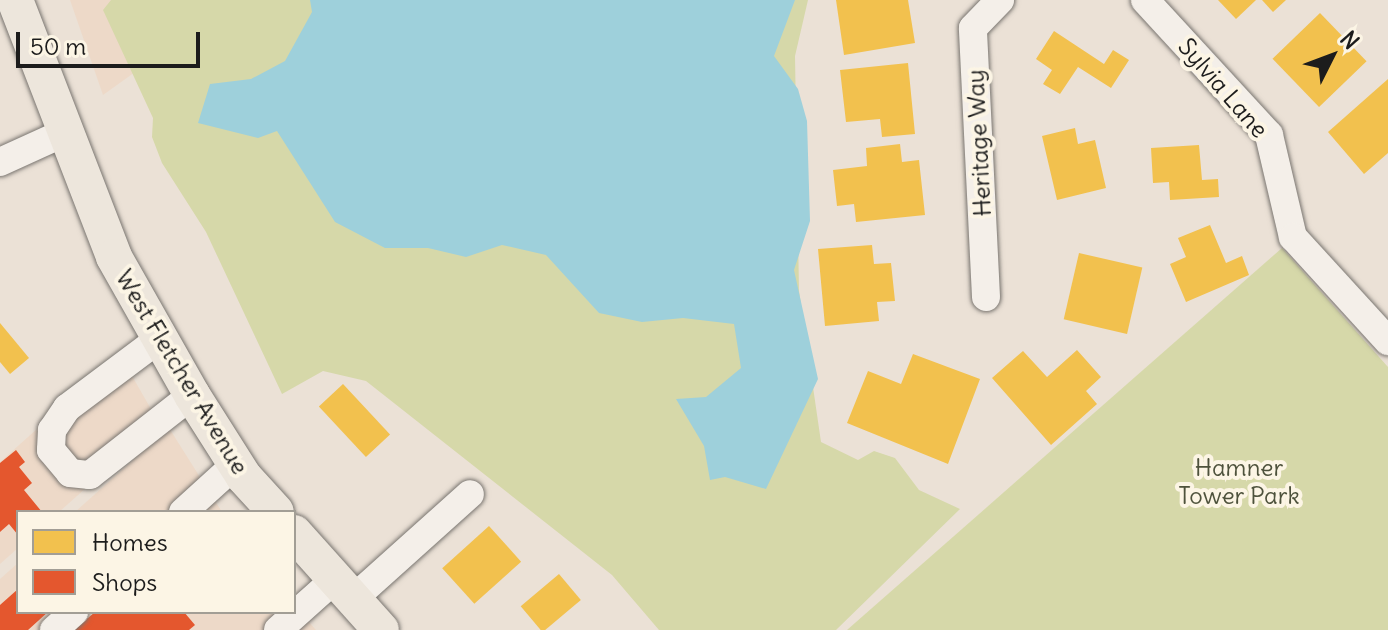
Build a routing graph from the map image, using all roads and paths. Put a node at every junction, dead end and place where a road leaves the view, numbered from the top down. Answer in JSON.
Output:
{"nodes":[{"id":1,"x":15,"y":0,"type":"edge"},
{"id":2,"x":1000,"y":0,"type":"edge"},
{"id":3,"x":1145,"y":0,"type":"edge"},
{"id":4,"x":64,"y":133,"type":"junction"},
{"id":5,"x":0,"y":162,"type":"edge"},
{"id":6,"x":986,"y":297,"type":"dead end"},
{"id":7,"x":159,"y":339,"type":"junction"},
{"id":8,"x":1388,"y":341,"type":"edge"},
{"id":9,"x":192,"y":395,"type":"junction"},
{"id":10,"x":236,"y":464,"type":"junction"},
{"id":11,"x":470,"y":494,"type":"dead end"},
{"id":12,"x":185,"y":510,"type":"edge"},
{"id":13,"x":274,"y":510,"type":"edge"},
{"id":14,"x":296,"y":535,"type":"edge"},
{"id":15,"x":344,"y":589,"type":"junction"},
{"id":16,"x":72,"y":614,"type":"edge"},
{"id":17,"x":54,"y":630,"type":"edge"},
{"id":18,"x":278,"y":630,"type":"edge"},
{"id":19,"x":381,"y":630,"type":"edge"}],
"edges":[{"from":1,"to":4,"type":"main road","name":"West Fletcher Avenue"},
{"from":2,"to":6,"type":"street","name":"Heritage Way"},
{"from":3,"to":8,"type":"street","name":"Sylvia Lane"},
{"from":4,"to":5,"type":"street"},
{"from":4,"to":7,"type":"main road","name":"West Fletcher Avenue"},
{"from":7,"to":9,"type":"main road","name":"West Fletcher Avenue"},
{"from":7,"to":9,"type":"street"},
{"from":9,"to":10,"type":"main road","name":"West Fletcher Avenue"},
{"from":10,"to":12,"type":"street"},
{"from":10,"to":13,"type":"main road","name":"West Fletcher Avenue"},
{"from":11,"to":15,"type":"street"},
{"from":14,"to":15,"type":"main road"},
{"from":15,"to":18,"type":"street"},
{"from":15,"to":19,"type":"main road"},
{"from":16,"to":17,"type":"street"}]}
